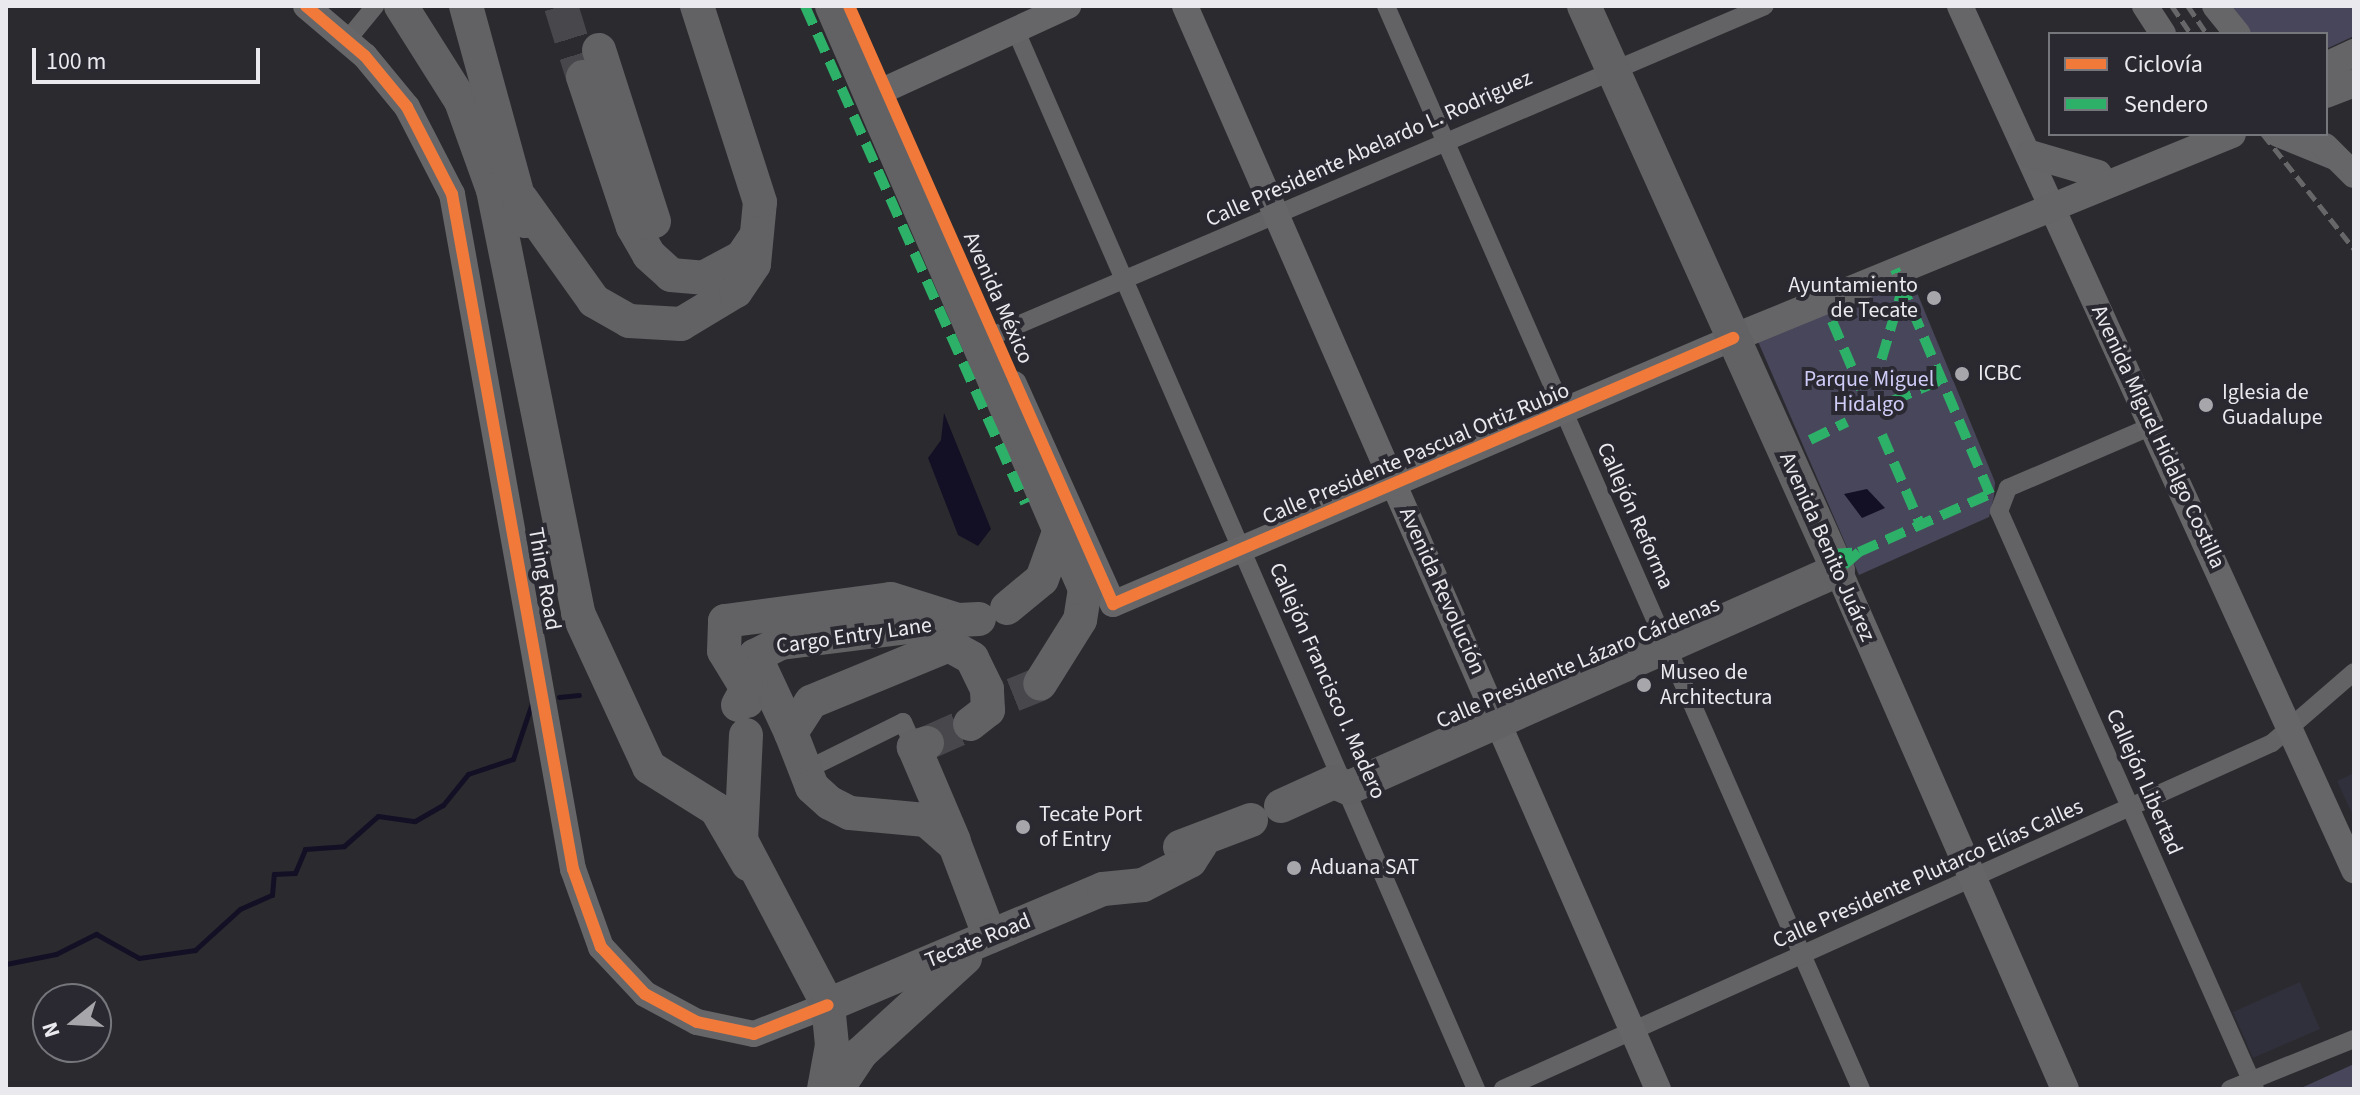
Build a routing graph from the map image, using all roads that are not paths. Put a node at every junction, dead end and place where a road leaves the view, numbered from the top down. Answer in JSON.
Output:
{"nodes":[{"id":1,"x":306,"y":6,"type":"edge"},
{"id":2,"x":375,"y":6,"type":"edge"},
{"id":3,"x":401,"y":6,"type":"edge"},
{"id":4,"x":466,"y":6,"type":"edge"},
{"id":5,"x":697,"y":6,"type":"edge"},
{"id":6,"x":832,"y":6,"type":"edge"},
{"id":7,"x":849,"y":6,"type":"edge"},
{"id":8,"x":1068,"y":6,"type":"edge"},
{"id":9,"x":1185,"y":6,"type":"edge"},
{"id":10,"x":1386,"y":6,"type":"edge"},
{"id":11,"x":1584,"y":6,"type":"edge"},
{"id":12,"x":1765,"y":6,"type":"edge"},
{"id":13,"x":1960,"y":6,"type":"edge"},
{"id":14,"x":2145,"y":6,"type":"edge"},
{"id":15,"x":2215,"y":6,"type":"edge"},
{"id":16,"x":1016,"y":31,"type":"junction"},
{"id":17,"x":2162,"y":32,"type":"edge"},
{"id":18,"x":2236,"y":32,"type":"edge"},
{"id":19,"x":348,"y":39,"type":"junction"},
{"id":20,"x":2354,"y":53,"type":"edge"},
{"id":21,"x":591,"y":64,"type":"tunnel mouth"},
{"id":22,"x":2328,"y":65,"type":"edge"},
{"id":23,"x":1613,"y":70,"type":"junction"},
{"id":24,"x":2354,"y":83,"type":"edge"},
{"id":25,"x":879,"y":93,"type":"junction"},
{"id":26,"x":2328,"y":93,"type":"edge"},
{"id":27,"x":2180,"y":136,"type":"edge"},
{"id":28,"x":2227,"y":136,"type":"edge"},
{"id":29,"x":2282,"y":136,"type":"edge"},
{"id":30,"x":2317,"y":136,"type":"edge"},
{"id":31,"x":1443,"y":139,"type":"junction"},
{"id":32,"x":2030,"y":154,"type":"junction"},
{"id":33,"x":2345,"y":166,"type":"edge"},
{"id":34,"x":2098,"y":174,"type":"junction"},
{"id":35,"x":522,"y":200,"type":"junction"},
{"id":36,"x":2055,"y":202,"type":"junction"},
{"id":37,"x":1278,"y":217,"type":"junction"},
{"id":38,"x":761,"y":229,"type":"junction"},
{"id":39,"x":1124,"y":281,"type":"junction"},
{"id":40,"x":992,"y":336,"type":"junction"},
{"id":41,"x":1733,"y":338,"type":"junction"},
{"id":42,"x":531,"y":353,"type":"junction"},
{"id":43,"x":1564,"y":413,"type":"junction"},
{"id":44,"x":2152,"y":426,"type":"junction"},
{"id":45,"x":1395,"y":485,"type":"junction"},
{"id":46,"x":1059,"y":532,"type":"junction"},
{"id":47,"x":1244,"y":550,"type":"junction"},
{"id":48,"x":1835,"y":562,"type":"junction"},
{"id":49,"x":1099,"y":597,"type":"junction"},
{"id":50,"x":984,"y":610,"type":"junction"},
{"id":51,"x":1661,"y":635,"type":"junction"},
{"id":52,"x":755,"y":656,"type":"junction"},
{"id":53,"x":2354,"y":672,"type":"edge"},
{"id":54,"x":1016,"y":683,"type":"junction"},
{"id":55,"x":1495,"y":709,"type":"junction"},
{"id":56,"x":743,"y":714,"type":"junction"},
{"id":57,"x":970,"y":724,"type":"tunnel mouth"},
{"id":58,"x":2291,"y":728,"type":"junction"},
{"id":59,"x":791,"y":733,"type":"junction"},
{"id":60,"x":921,"y":745,"type":"joint"},
{"id":61,"x":806,"y":770,"type":"junction"},
{"id":62,"x":1340,"y":779,"type":"junction"},
{"id":63,"x":666,"y":782,"type":"junction"},
{"id":64,"x":2130,"y":810,"type":"junction"},
{"id":65,"x":1201,"y":844,"type":"joint"},
{"id":66,"x":955,"y":845,"type":"junction"},
{"id":67,"x":748,"y":864,"type":"junction"},
{"id":68,"x":2354,"y":870,"type":"edge"},
{"id":69,"x":1974,"y":882,"type":"junction"},
{"id":70,"x":990,"y":937,"type":"junction"},
{"id":71,"x":1803,"y":957,"type":"junction"},
{"id":72,"x":828,"y":1005,"type":"junction"},
{"id":73,"x":1634,"y":1031,"type":"junction"},
{"id":74,"x":2354,"y":1039,"type":"edge"},
{"id":75,"x":2253,"y":1085,"type":"edge"},
{"id":76,"x":824,"y":1089,"type":"edge"},
{"id":77,"x":837,"y":1089,"type":"edge"},
{"id":78,"x":1476,"y":1089,"type":"edge"},
{"id":79,"x":1503,"y":1089,"type":"edge"},
{"id":80,"x":1658,"y":1089,"type":"edge"},
{"id":81,"x":1861,"y":1089,"type":"edge"},
{"id":82,"x":2065,"y":1089,"type":"edge"},
{"id":83,"x":2230,"y":1089,"type":"edge"}],
"edges":[{"from":1,"to":19,"type":"street","name":"Thing Road"},
{"from":2,"to":19,"type":"street"},
{"from":3,"to":42,"type":"highway"},
{"from":4,"to":35,"type":"highway"},
{"from":5,"to":38,"type":"highway"},
{"from":6,"to":25,"type":"highway"},
{"from":7,"to":25,"type":"street","name":"Avenida México"},
{"from":8,"to":16,"type":"street"},
{"from":9,"to":37,"type":"street","name":"Avenida Revolución"},
{"from":10,"to":31,"type":"street","name":"Callejón Reforma"},
{"from":11,"to":23,"type":"highway","name":"Avenida Benito Juárez"},
{"from":12,"to":23,"type":"street","name":"Calle Presidente Abelardo L. Rodriguez"},
{"from":13,"to":32,"type":"street","name":"Avenida Miguel Hidalgo Costilla"},
{"from":14,"to":17,"type":"street"},
{"from":15,"to":18,"type":"street"},
{"from":16,"to":25,"type":"street"},
{"from":16,"to":39,"type":"street","name":"Callejón Francisco I. Madero"},
{"from":19,"to":72,"type":"street","name":"Thing Road"},
{"from":20,"to":22,"type":"main road"},
{"from":21,"to":38,"type":"highway"},
{"from":23,"to":31,"type":"street","name":"Calle Presidente Abelardo L. Rodriguez"},
{"from":23,"to":41,"type":"highway","name":"Avenida Benito Juárez"},
{"from":24,"to":26,"type":"main road"},
{"from":25,"to":40,"type":"street","name":"Avenida México"},
{"from":25,"to":46,"type":"highway"},
{"from":27,"to":34,"type":"main road","name":"Calle Presidente Pascual Ortiz Rubio"},
{"from":28,"to":36,"type":"main road","name":"Calle Presidente Pascual Ortiz Rubio"},
{"from":29,"to":33,"type":"street"},
{"from":30,"to":33,"type":"street"},
{"from":31,"to":37,"type":"street","name":"Calle Presidente Abelardo L. Rodriguez"},
{"from":31,"to":43,"type":"street","name":"Callejón Reforma"},
{"from":32,"to":34,"type":"main road"},
{"from":32,"to":36,"type":"street","name":"Avenida Miguel Hidalgo Costilla"},
{"from":34,"to":36,"type":"main road","name":"Calle Presidente Pascual Ortiz Rubio"},
{"from":35,"to":38,"type":"highway"},
{"from":35,"to":42,"type":"highway"},
{"from":36,"to":41,"type":"main road","name":"Calle Presidente Pascual Ortiz Rubio"},
{"from":36,"to":44,"type":"street","name":"Avenida Miguel Hidalgo Costilla"},
{"from":37,"to":39,"type":"street","name":"Calle Presidente Abelardo L. Rodriguez"},
{"from":37,"to":45,"type":"street","name":"Avenida Revolución"},
{"from":39,"to":40,"type":"street","name":"Calle Presidente Abelardo L. Rodriguez"},
{"from":39,"to":47,"type":"street","name":"Callejón Francisco I. Madero"},
{"from":40,"to":49,"type":"street","name":"Avenida México"},
{"from":41,"to":43,"type":"street","name":"Calle Presidente Pascual Ortiz Rubio"},
{"from":41,"to":48,"type":"highway","name":"Avenida Benito Juárez"},
{"from":42,"to":63,"type":"highway"},
{"from":43,"to":45,"type":"street","name":"Calle Presidente Pascual Ortiz Rubio"},
{"from":43,"to":51,"type":"street","name":"Callejón Reforma"},
{"from":44,"to":58,"type":"street","name":"Avenida Miguel Hidalgo Costilla"},
{"from":44,"to":64,"type":"street","name":"Callejón Libertad"},
{"from":45,"to":47,"type":"street","name":"Calle Presidente Pascual Ortiz Rubio"},
{"from":45,"to":55,"type":"street","name":"Avenida Revolución"},
{"from":46,"to":49,"type":"highway"},
{"from":46,"to":50,"type":"highway"},
{"from":47,"to":49,"type":"street","name":"Calle Presidente Pascual Ortiz Rubio"},
{"from":47,"to":62,"type":"street","name":"Callejón Francisco I. Madero"},
{"from":48,"to":51,"type":"highway","name":"Calle Presidente Lázaro Cárdenas"},
{"from":48,"to":69,"type":"main road","name":"Avenida Benito Juárez"},
{"from":49,"to":54,"type":"highway"},
{"from":50,"to":52,"type":"highway","name":"Cargo Entry Lane"},
{"from":50,"to":56,"type":"highway"},
{"from":51,"to":55,"type":"highway","name":"Calle Presidente Lázaro Cárdenas"},
{"from":51,"to":71,"type":"street","name":"Callejón Reforma"},
{"from":52,"to":56,"type":"highway","name":"Cargo Entry Lane"},
{"from":52,"to":59,"type":"highway"},
{"from":53,"to":58,"type":"street","name":"Calle Presidente Plutarco Elías Calles"},
{"from":54,"to":57,"type":"highway"},
{"from":54,"to":59,"type":"highway"},
{"from":55,"to":62,"type":"highway","name":"Calle Presidente Lázaro Cárdenas"},
{"from":55,"to":73,"type":"street","name":"Avenida Revolución"},
{"from":56,"to":63,"type":"highway"},
{"from":56,"to":67,"type":"highway","name":"Cargo Entry Lane"},
{"from":58,"to":64,"type":"street","name":"Calle Presidente Plutarco Elías Calles"},
{"from":58,"to":68,"type":"street","name":"Avenida Miguel Hidalgo Costilla"},
{"from":59,"to":61,"type":"highway"},
{"from":60,"to":61,"type":"street"},
{"from":60,"to":66,"type":"highway"},
{"from":61,"to":66,"type":"highway"},
{"from":62,"to":65,"type":"highway","name":"Calle Presidente Lázaro Cárdenas"},
{"from":62,"to":78,"type":"street","name":"Callejón Francisco I. Madero"},
{"from":63,"to":67,"type":"highway"},
{"from":64,"to":69,"type":"street","name":"Calle Presidente Plutarco Elías Calles"},
{"from":64,"to":75,"type":"street","name":"Callejón Libertad"},
{"from":65,"to":70,"type":"highway","name":"Tecate Road"},
{"from":66,"to":70,"type":"highway"},
{"from":67,"to":72,"type":"highway","name":"Cargo Entry Lane"},
{"from":69,"to":71,"type":"street","name":"Calle Presidente Plutarco Elías Calles"},
{"from":69,"to":82,"type":"main road","name":"Avenida Benito Juárez"},
{"from":70,"to":72,"type":"highway","name":"Tecate Road"},
{"from":70,"to":77,"type":"highway"},
{"from":71,"to":73,"type":"street","name":"Calle Presidente Plutarco Elías Calles"},
{"from":71,"to":81,"type":"street","name":"Callejón Reforma"},
{"from":72,"to":76,"type":"highway"},
{"from":73,"to":79,"type":"street","name":"Calle Presidente Plutarco Elías Calles"},
{"from":73,"to":80,"type":"street","name":"Avenida Revolución"},
{"from":74,"to":75,"type":"street"},
{"from":75,"to":83,"type":"street"}]}
